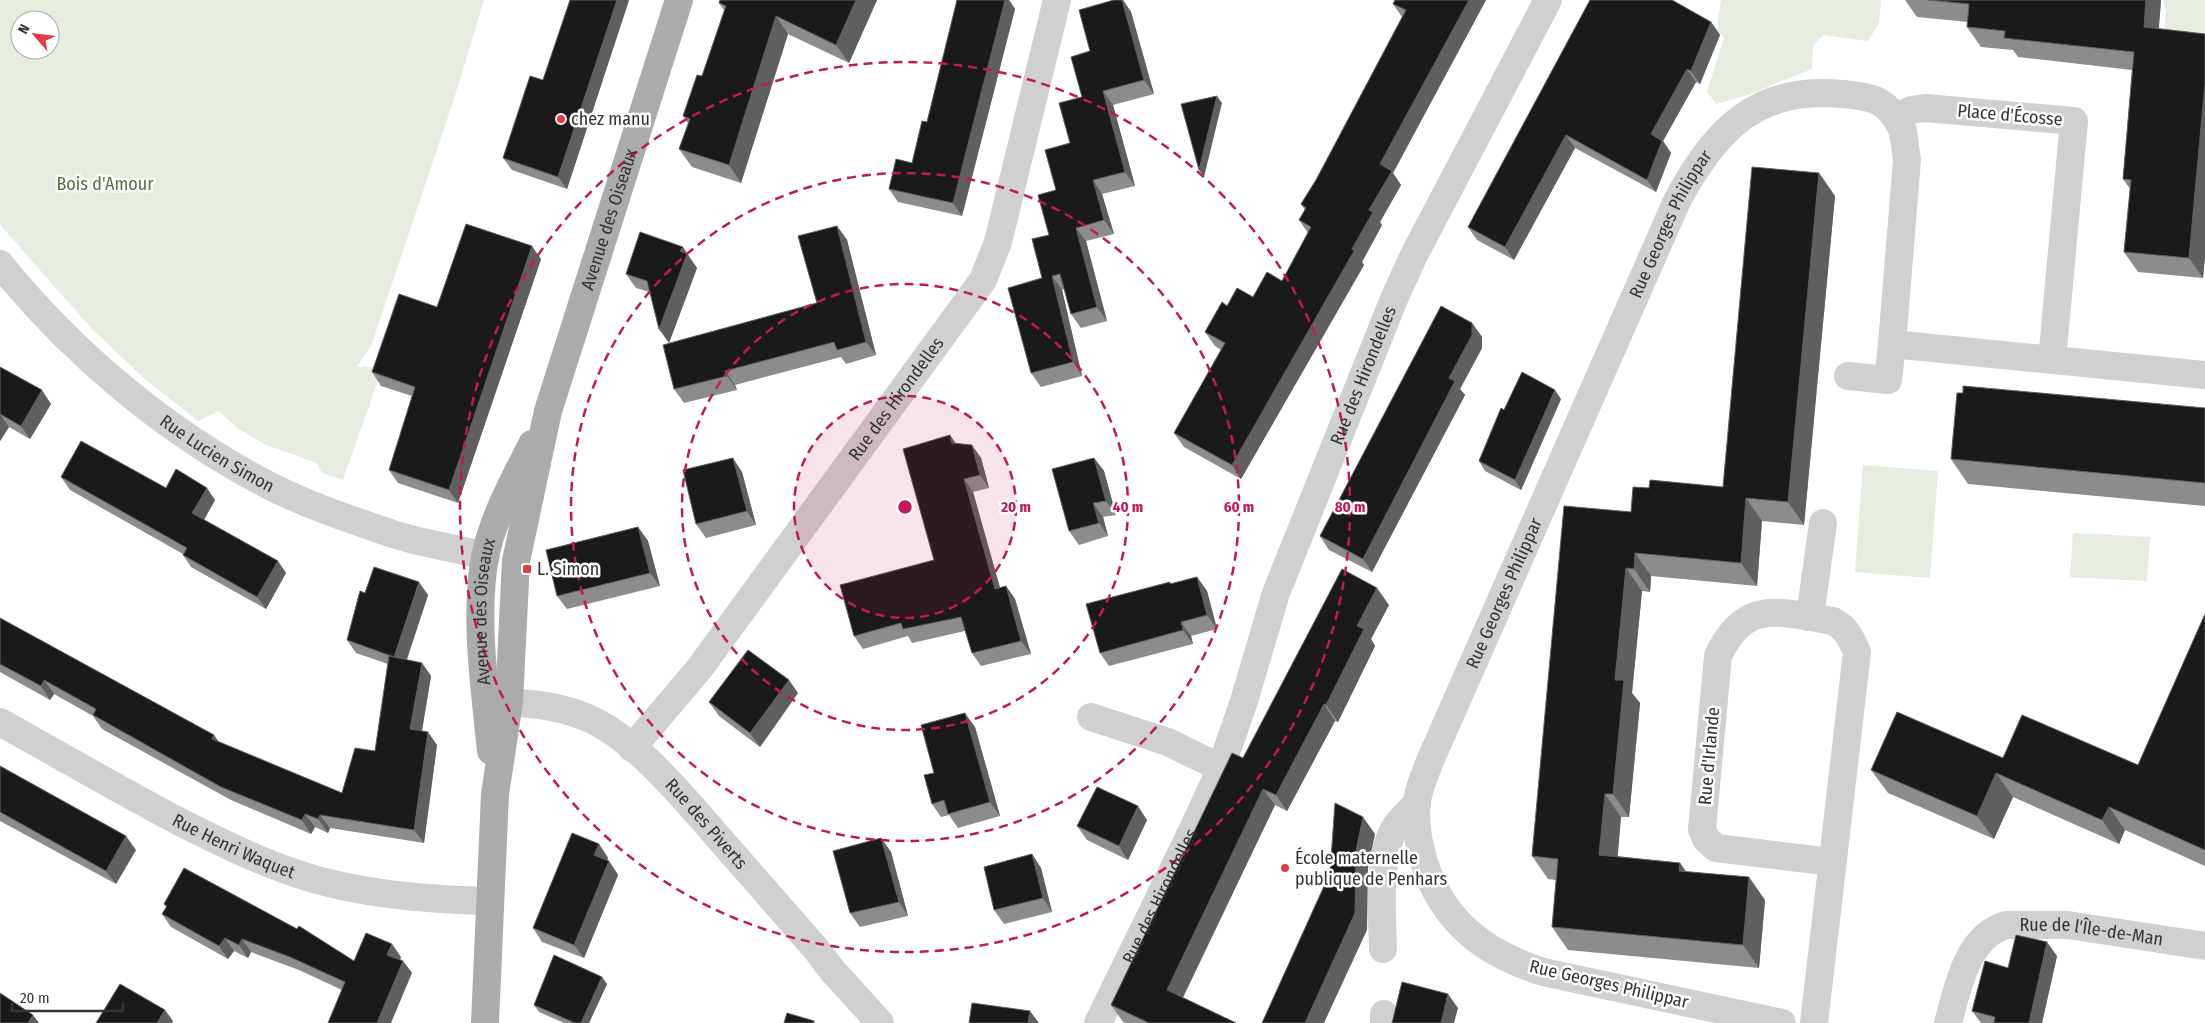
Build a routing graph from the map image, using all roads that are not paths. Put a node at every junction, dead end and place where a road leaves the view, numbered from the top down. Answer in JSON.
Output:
{"nodes":[{"id":1,"x":679,"y":0,"type":"edge"},
{"id":2,"x":1057,"y":0,"type":"edge"},
{"id":3,"x":1548,"y":0,"type":"edge"},
{"id":4,"x":1896,"y":118,"type":"junction"},
{"id":5,"x":0,"y":264,"type":"edge"},
{"id":6,"x":1892,"y":344,"type":"junction"},
{"id":7,"x":2052,"y":360,"type":"junction"},
{"id":8,"x":2205,"y":375,"type":"edge"},
{"id":9,"x":1848,"y":376,"type":"dead end"},
{"id":10,"x":548,"y":412,"type":"junction"},
{"id":11,"x":1824,"y":522,"type":"dead end"},
{"id":12,"x":486,"y":556,"type":"junction"},
{"id":13,"x":1810,"y":617,"type":"junction"},
{"id":14,"x":497,"y":702,"type":"junction"},
{"id":15,"x":1091,"y":718,"type":"dead end"},
{"id":16,"x":0,"y":722,"type":"edge"},
{"id":17,"x":632,"y":748,"type":"junction"},
{"id":18,"x":1221,"y":768,"type":"junction"},
{"id":19,"x":1417,"y":804,"type":"junction"},
{"id":20,"x":1832,"y":862,"type":"junction"},
{"id":21,"x":490,"y":901,"type":"junction"},
{"id":22,"x":2205,"y":946,"type":"edge"},
{"id":23,"x":1383,"y":949,"type":"dead end"},
{"id":24,"x":485,"y":1023,"type":"edge"},
{"id":25,"x":880,"y":1023,"type":"edge"},
{"id":26,"x":1098,"y":1023,"type":"edge"},
{"id":27,"x":1782,"y":1023,"type":"edge"},
{"id":28,"x":1814,"y":1023,"type":"edge"},
{"id":29,"x":1948,"y":1023,"type":"edge"}],
"edges":[{"from":1,"to":10,"type":"main road","name":"Avenue des Oiseaux"},
{"from":2,"to":17,"type":"street","name":"Rue des Hirondelles"},
{"from":3,"to":18,"type":"street","name":"Rue des Hirondelles"},
{"from":4,"to":6,"type":"street"},
{"from":4,"to":7,"type":"street","name":"Place d'Écosse"},
{"from":4,"to":19,"type":"street","name":"Rue Georges Philippar"},
{"from":5,"to":12,"type":"street","name":"Rue Lucien Simon"},
{"from":6,"to":7,"type":"street"},
{"from":6,"to":9,"type":"street"},
{"from":7,"to":8,"type":"street"},
{"from":10,"to":12,"type":"main road","name":"Avenue des Oiseaux"},
{"from":10,"to":14,"type":"main road","name":"Avenue des Oiseaux"},
{"from":11,"to":13,"type":"street"},
{"from":12,"to":14,"type":"main road","name":"Avenue des Oiseaux"},
{"from":13,"to":20,"type":"street","name":"Rue d'Irlande"},
{"from":13,"to":20,"type":"street","name":"Rue d'Irlande"},
{"from":14,"to":17,"type":"street","name":"Rue des Piverts"},
{"from":14,"to":21,"type":"main road","name":"Avenue des Oiseaux"},
{"from":15,"to":18,"type":"street"},
{"from":16,"to":21,"type":"street","name":"Rue Henri Waquet"},
{"from":17,"to":25,"type":"street","name":"Rue des Piverts"},
{"from":18,"to":26,"type":"street","name":"Rue des Hirondelles"},
{"from":19,"to":23,"type":"street"},
{"from":19,"to":27,"type":"street","name":"Rue Georges Philippar"},
{"from":20,"to":28,"type":"street","name":"Rue d'Irlande"},
{"from":21,"to":24,"type":"main road","name":"Avenue des Oiseaux"},
{"from":22,"to":29,"type":"street","name":"Rue de l'Île-de-Man"}]}
